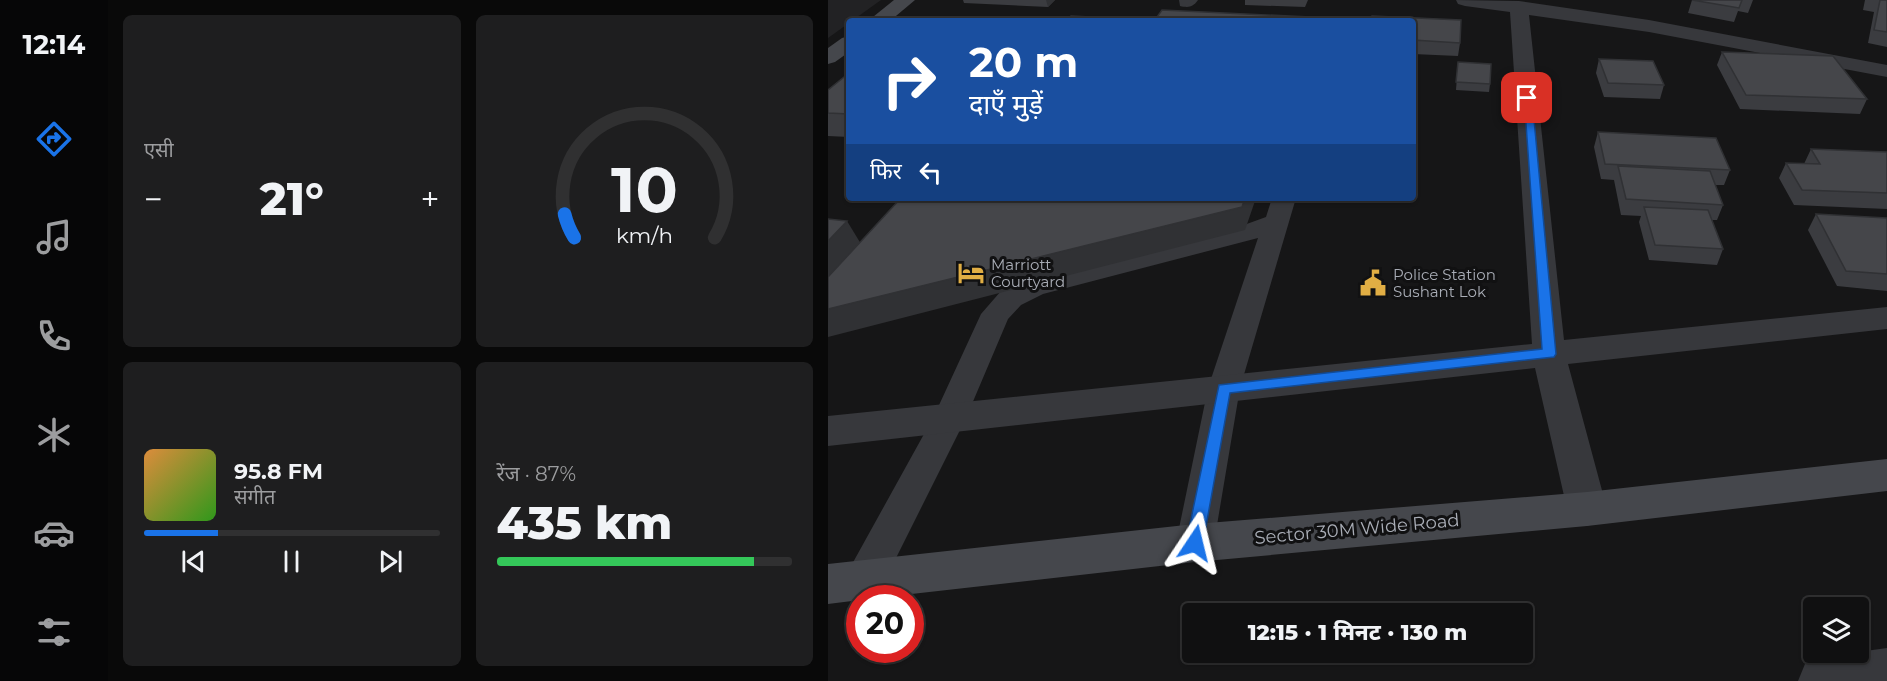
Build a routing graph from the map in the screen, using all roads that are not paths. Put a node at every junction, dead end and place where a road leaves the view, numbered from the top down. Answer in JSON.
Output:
{"nodes":[{"id":1,"x":906,"y":0,"type":"edge"},
{"id":2,"x":1465,"y":0,"type":"edge"},
{"id":3,"x":1510,"y":4,"type":"edge"},
{"id":4,"x":882,"y":18,"type":"edge"},
{"id":5,"x":846,"y":44,"type":"edge"},
{"id":6,"x":828,"y":58,"type":"edge"},
{"id":7,"x":1887,"y":71,"type":"edge"},
{"id":8,"x":1281,"y":210,"type":"edge"},
{"id":9,"x":1887,"y":318,"type":"edge"},
{"id":10,"x":1549,"y":354,"type":"junction"},
{"id":11,"x":1224,"y":388,"type":"junction"},
{"id":12,"x":950,"y":418,"type":"junction"},
{"id":13,"x":828,"y":431,"type":"edge"},
{"id":14,"x":1887,"y":475,"type":"edge"},
{"id":15,"x":1587,"y":510,"type":"junction"},
{"id":16,"x":1195,"y":543,"type":"junction"},
{"id":17,"x":846,"y":582,"type":"edge"},
{"id":18,"x":1887,"y":671,"type":"edge"},
{"id":19,"x":1821,"y":681,"type":"edge"}],
"edges":[{"from":1,"to":4,"type":"main road"},
{"from":2,"to":3,"type":"street"},
{"from":3,"to":7,"type":"street"},
{"from":3,"to":10,"type":"street"},
{"from":5,"to":6,"type":"main road"},
{"from":8,"to":11,"type":"lane"},
{"from":8,"to":12,"type":"lane"},
{"from":9,"to":10,"type":"street"},
{"from":10,"to":11,"type":"street"},
{"from":10,"to":15,"type":"street"},
{"from":11,"to":12,"type":"street"},
{"from":11,"to":16,"type":"lane"},
{"from":12,"to":13,"type":"street"},
{"from":12,"to":17,"type":"lane"},
{"from":14,"to":15,"type":"main road","name":"Sector 30M Wide Road"},
{"from":15,"to":16,"type":"main road","name":"Sector 30M Wide Road"},
{"from":16,"to":17,"type":"main road","name":"Sector 30M Wide Road"},
{"from":18,"to":19,"type":"street"}]}
